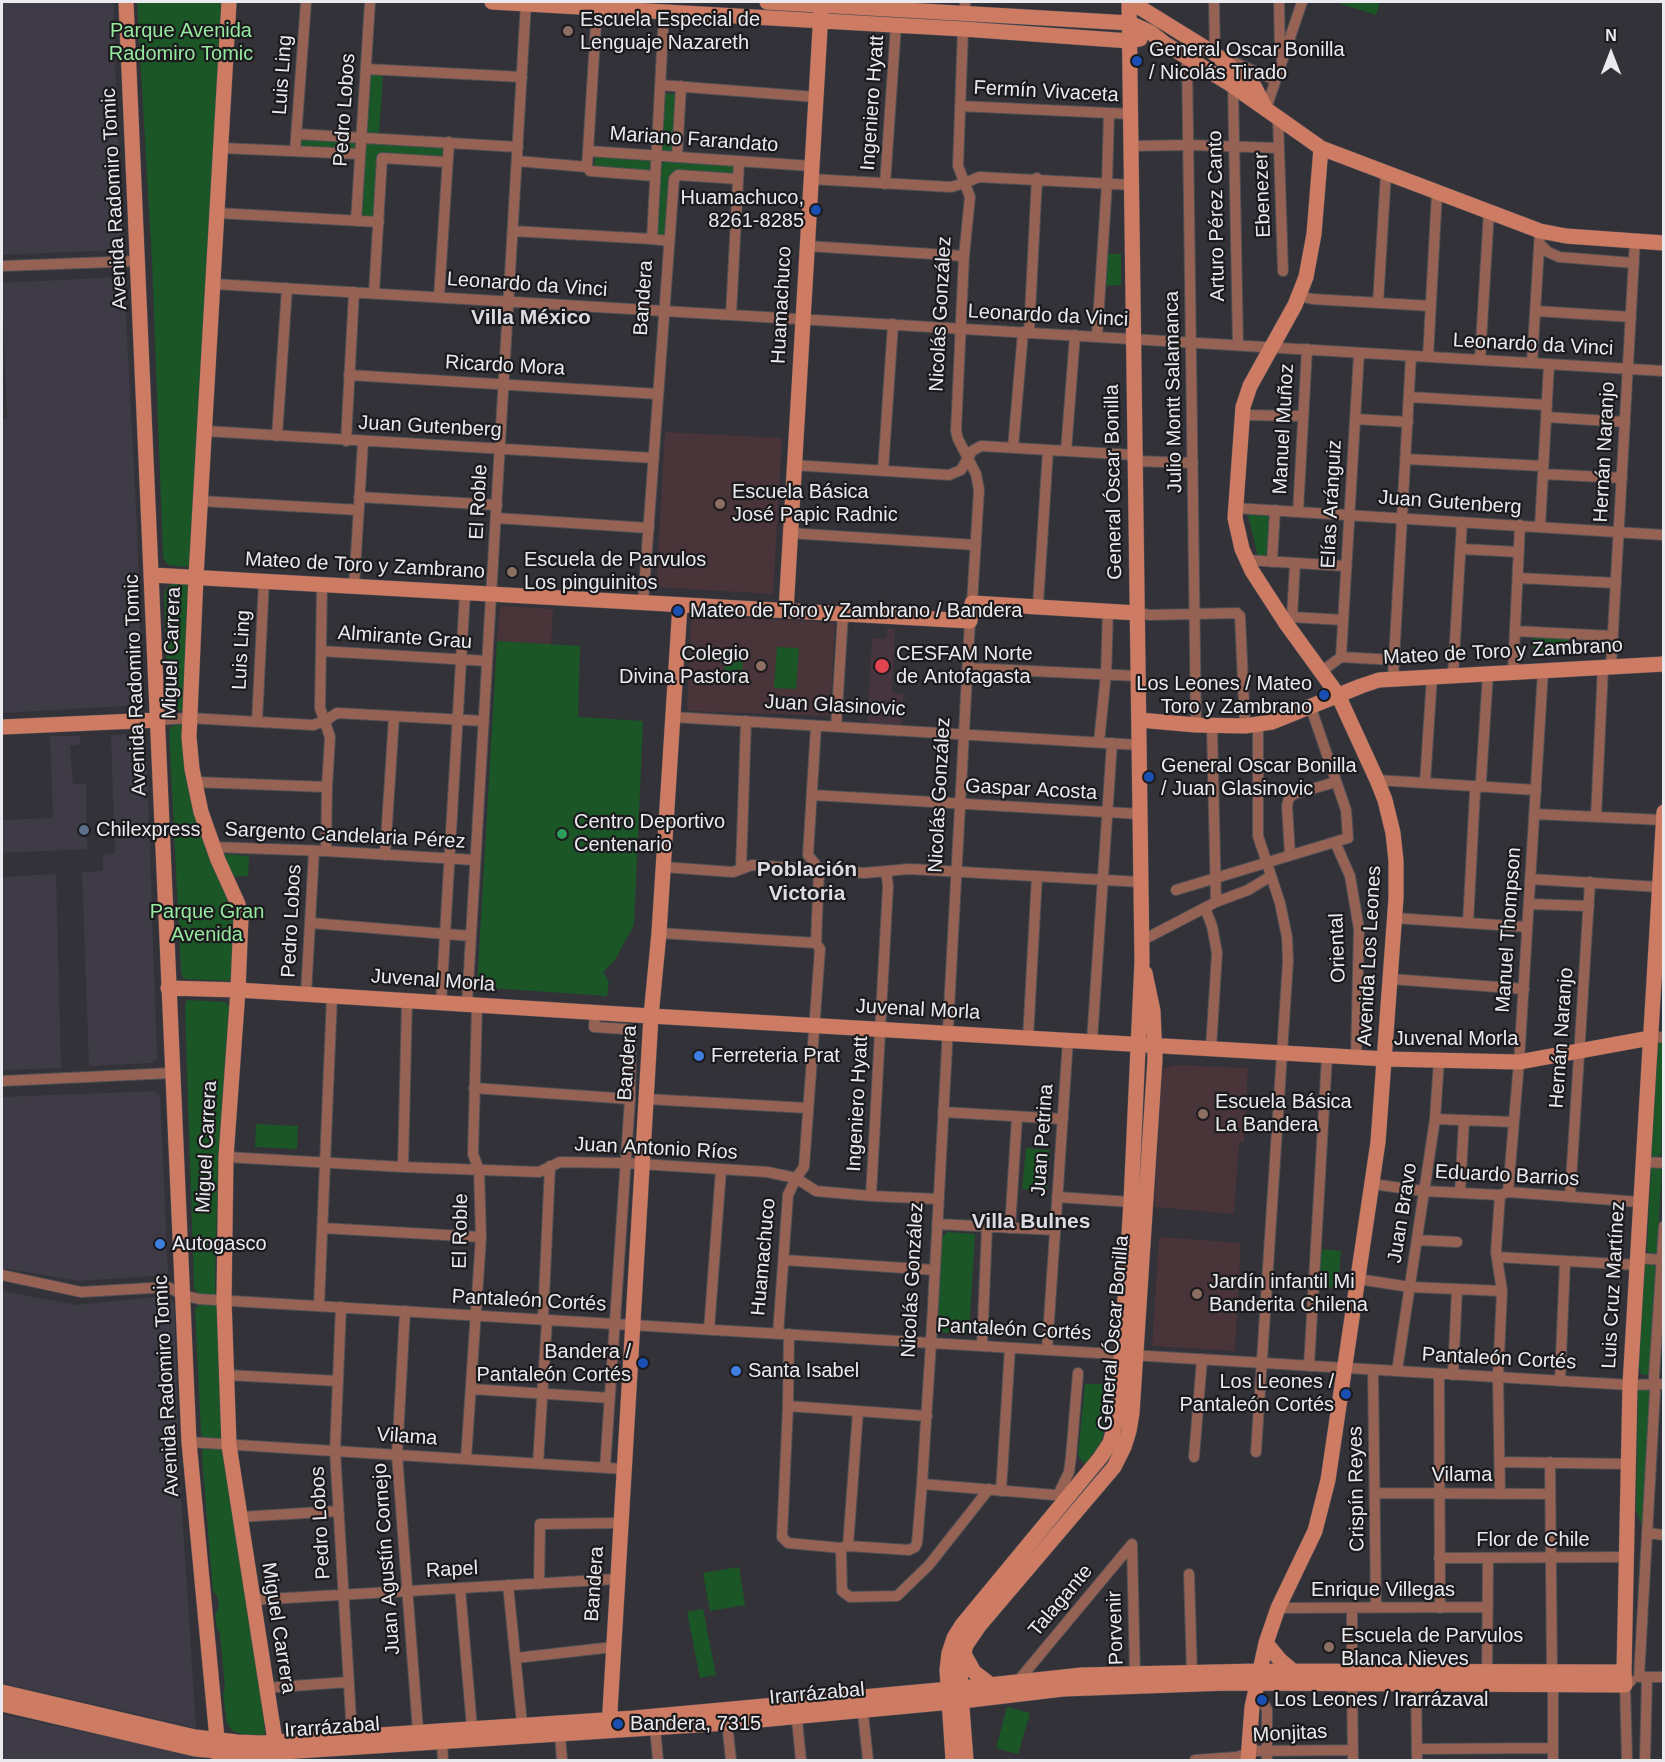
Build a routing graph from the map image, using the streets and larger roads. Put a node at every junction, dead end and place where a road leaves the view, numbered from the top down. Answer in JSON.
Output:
{"nodes":[{"id":1,"x":126,"y":2,"type":"edge"},
{"id":2,"x":230,"y":2,"type":"edge"},
{"id":3,"x":306,"y":2,"type":"edge"},
{"id":4,"x":370,"y":2,"type":"edge"},
{"id":5,"x":492,"y":2,"type":"edge"},
{"id":6,"x":766,"y":2,"type":"edge"},
{"id":7,"x":776,"y":2,"type":"edge"},
{"id":8,"x":1130,"y":2,"type":"edge"},
{"id":9,"x":1214,"y":2,"type":"edge"},
{"id":10,"x":1279,"y":2,"type":"edge"},
{"id":11,"x":1302,"y":2,"type":"edge"},
{"id":12,"x":526,"y":3,"type":"edge"},
{"id":13,"x":821,"y":3,"type":"edge"},
{"id":14,"x":597,"y":8,"type":"junction"},
{"id":15,"x":664,"y":12,"type":"junction"},
{"id":16,"x":965,"y":15,"type":"edge"},
{"id":17,"x":820,"y":21,"type":"junction"},
{"id":18,"x":1130,"y":23,"type":"junction"},
{"id":19,"x":896,"y":25,"type":"junction"},
{"id":20,"x":1130,"y":41,"type":"junction"},
{"id":21,"x":1164,"y":43,"type":"junction"},
{"id":22,"x":1215,"y":54,"type":"junction"},
{"id":23,"x":1187,"y":58,"type":"junction"},
{"id":24,"x":1281,"y":64,"type":"junction"},
{"id":25,"x":366,"y":69,"type":"junction"},
{"id":26,"x":522,"y":77,"type":"junction"},
{"id":27,"x":1275,"y":80,"type":"junction"},
{"id":28,"x":660,"y":85,"type":"junction"},
{"id":29,"x":1233,"y":86,"type":"junction"},
{"id":30,"x":681,"y":87,"type":"junction"},
{"id":31,"x":816,"y":97,"type":"junction"},
{"id":32,"x":960,"y":106,"type":"junction"},
{"id":33,"x":1109,"y":113,"type":"junction"},
{"id":34,"x":1131,"y":114,"type":"junction"},
{"id":35,"x":1272,"y":114,"type":"junction"},
{"id":36,"x":297,"y":134,"type":"junction"},
{"id":37,"x":362,"y":138,"type":"junction"},
{"id":38,"x":449,"y":142,"type":"junction"},
{"id":39,"x":1189,"y":145,"type":"junction"},
{"id":40,"x":1131,"y":146,"type":"junction"},
{"id":41,"x":1234,"y":146,"type":"junction"},
{"id":42,"x":518,"y":147,"type":"junction"},
{"id":43,"x":221,"y":148,"type":"junction"},
{"id":44,"x":1279,"y":148,"type":"junction"},
{"id":45,"x":1321,"y":148,"type":"junction"},
{"id":46,"x":296,"y":151,"type":"junction"},
{"id":47,"x":588,"y":151,"type":"junction"},
{"id":48,"x":360,"y":154,"type":"junction"},
{"id":49,"x":657,"y":156,"type":"junction"},
{"id":50,"x":677,"y":157,"type":"junction"},
{"id":51,"x":517,"y":161,"type":"junction"},
{"id":52,"x":739,"y":161,"type":"junction"},
{"id":53,"x":447,"y":162,"type":"junction"},
{"id":54,"x":587,"y":167,"type":"junction"},
{"id":55,"x":811,"y":172,"type":"junction"},
{"id":56,"x":1386,"y":173,"type":"junction"},
{"id":57,"x":655,"y":176,"type":"junction"},
{"id":58,"x":1037,"y":178,"type":"junction"},
{"id":59,"x":738,"y":179,"type":"junction"},
{"id":60,"x":965,"y":183,"type":"junction"},
{"id":61,"x":1107,"y":183,"type":"junction"},
{"id":62,"x":885,"y":184,"type":"junction"},
{"id":63,"x":1131,"y":184,"type":"junction"},
{"id":64,"x":1437,"y":192,"type":"junction"},
{"id":65,"x":1489,"y":210,"type":"junction"},
{"id":66,"x":218,"y":213,"type":"junction"},
{"id":67,"x":356,"y":221,"type":"junction"},
{"id":68,"x":379,"y":222,"type":"junction"},
{"id":69,"x":513,"y":231,"type":"junction"},
{"id":70,"x":1539,"y":237,"type":"junction"},
{"id":71,"x":652,"y":239,"type":"junction"},
{"id":72,"x":1635,"y":240,"type":"junction"},
{"id":73,"x":669,"y":241,"type":"junction"},
{"id":74,"x":1664,"y":243,"type":"edge"},
{"id":75,"x":807,"y":246,"type":"junction"},
{"id":76,"x":964,"y":256,"type":"junction"},
{"id":77,"x":139,"y":261,"type":"junction"},
{"id":78,"x":1634,"y":263,"type":"junction"},
{"id":79,"x":2,"y":266,"type":"edge"},
{"id":80,"x":1283,"y":271,"type":"dead end"},
{"id":81,"x":214,"y":284,"type":"junction"},
{"id":82,"x":287,"y":288,"type":"junction"},
{"id":83,"x":354,"y":292,"type":"junction"},
{"id":84,"x":374,"y":293,"type":"junction"},
{"id":85,"x":1300,"y":296,"type":"junction"},
{"id":86,"x":439,"y":297,"type":"junction"},
{"id":87,"x":509,"y":301,"type":"junction"},
{"id":88,"x":1378,"y":303,"type":"junction"},
{"id":89,"x":1431,"y":306,"type":"junction"},
{"id":90,"x":664,"y":311,"type":"junction"},
{"id":91,"x":1535,"y":311,"type":"junction"},
{"id":92,"x":730,"y":315,"type":"junction"},
{"id":93,"x":1631,"y":317,"type":"junction"},
{"id":94,"x":802,"y":319,"type":"junction"},
{"id":95,"x":892,"y":324,"type":"junction"},
{"id":96,"x":962,"y":328,"type":"junction"},
{"id":97,"x":1026,"y":332,"type":"junction"},
{"id":98,"x":1075,"y":335,"type":"junction"},
{"id":99,"x":1097,"y":336,"type":"junction"},
{"id":100,"x":1134,"y":339,"type":"junction"},
{"id":101,"x":1191,"y":342,"type":"junction"},
{"id":102,"x":1238,"y":345,"type":"junction"},
{"id":103,"x":1270,"y":348,"type":"junction"},
{"id":104,"x":1307,"y":349,"type":"junction"},
{"id":105,"x":1359,"y":352,"type":"junction"},
{"id":106,"x":1411,"y":356,"type":"junction"},
{"id":107,"x":1428,"y":357,"type":"junction"},
{"id":108,"x":1480,"y":360,"type":"junction"},
{"id":109,"x":1532,"y":363,"type":"junction"},
{"id":110,"x":1549,"y":364,"type":"junction"},
{"id":111,"x":1628,"y":369,"type":"junction"},
{"id":112,"x":1664,"y":371,"type":"edge"},
{"id":113,"x":349,"y":375,"type":"junction"},
{"id":114,"x":504,"y":384,"type":"junction"},
{"id":115,"x":658,"y":394,"type":"junction"},
{"id":116,"x":1409,"y":398,"type":"junction"},
{"id":117,"x":1547,"y":405,"type":"junction"},
{"id":118,"x":1242,"y":415,"type":"junction"},
{"id":119,"x":1303,"y":416,"type":"junction"},
{"id":120,"x":1546,"y":417,"type":"junction"},
{"id":121,"x":1355,"y":419,"type":"junction"},
{"id":122,"x":1408,"y":422,"type":"junction"},
{"id":123,"x":1625,"y":422,"type":"junction"},
{"id":124,"x":205,"y":431,"type":"junction"},
{"id":125,"x":277,"y":436,"type":"junction"},
{"id":126,"x":346,"y":441,"type":"junction"},
{"id":127,"x":363,"y":442,"type":"junction"},
{"id":128,"x":1013,"y":448,"type":"junction"},
{"id":129,"x":500,"y":449,"type":"junction"},
{"id":130,"x":1048,"y":450,"type":"junction"},
{"id":131,"x":1066,"y":451,"type":"junction"},
{"id":132,"x":654,"y":458,"type":"junction"},
{"id":133,"x":968,"y":458,"type":"junction"},
{"id":134,"x":1135,"y":458,"type":"junction"},
{"id":135,"x":1406,"y":459,"type":"junction"},
{"id":136,"x":1193,"y":463,"type":"junction"},
{"id":137,"x":794,"y":465,"type":"junction"},
{"id":138,"x":1543,"y":470,"type":"junction"},
{"id":139,"x":883,"y":471,"type":"junction"},
{"id":140,"x":1622,"y":478,"type":"junction"},
{"id":141,"x":359,"y":497,"type":"junction"},
{"id":142,"x":200,"y":501,"type":"junction"},
{"id":143,"x":497,"y":505,"type":"junction"},
{"id":144,"x":1235,"y":508,"type":"junction"},
{"id":145,"x":359,"y":510,"type":"junction"},
{"id":146,"x":1275,"y":510,"type":"junction"},
{"id":147,"x":1298,"y":512,"type":"junction"},
{"id":148,"x":1350,"y":515,"type":"junction"},
{"id":149,"x":496,"y":518,"type":"junction"},
{"id":150,"x":1402,"y":518,"type":"junction"},
{"id":151,"x":1462,"y":522,"type":"junction"},
{"id":152,"x":1520,"y":525,"type":"junction"},
{"id":153,"x":1540,"y":527,"type":"junction"},
{"id":154,"x":649,"y":528,"type":"junction"},
{"id":155,"x":1618,"y":532,"type":"junction"},
{"id":156,"x":789,"y":533,"type":"junction"},
{"id":157,"x":1664,"y":535,"type":"edge"},
{"id":158,"x":976,"y":545,"type":"junction"},
{"id":159,"x":1461,"y":549,"type":"junction"},
{"id":160,"x":1519,"y":552,"type":"junction"},
{"id":161,"x":1246,"y":560,"type":"junction"},
{"id":162,"x":1272,"y":562,"type":"junction"},
{"id":163,"x":1295,"y":563,"type":"junction"},
{"id":164,"x":1346,"y":566,"type":"junction"},
{"id":165,"x":152,"y":575,"type":"junction"},
{"id":166,"x":196,"y":577,"type":"junction"},
{"id":167,"x":1518,"y":578,"type":"junction"},
{"id":168,"x":264,"y":581,"type":"junction"},
{"id":169,"x":1616,"y":583,"type":"junction"},
{"id":170,"x":322,"y":584,"type":"junction"},
{"id":171,"x":354,"y":586,"type":"junction"},
{"id":172,"x":465,"y":593,"type":"junction"},
{"id":173,"x":491,"y":595,"type":"junction"},
{"id":174,"x":643,"y":603,"type":"junction"},
{"id":175,"x":972,"y":603,"type":"junction"},
{"id":176,"x":680,"y":605,"type":"junction"},
{"id":177,"x":1038,"y":605,"type":"junction"},
{"id":178,"x":1108,"y":610,"type":"junction"},
{"id":179,"x":786,"y":611,"type":"junction"},
{"id":180,"x":1137,"y":612,"type":"junction"},
{"id":181,"x":843,"y":614,"type":"junction"},
{"id":182,"x":1194,"y":614,"type":"junction"},
{"id":183,"x":1288,"y":619,"type":"junction"},
{"id":184,"x":1343,"y":620,"type":"junction"},
{"id":185,"x":970,"y":621,"type":"junction"},
{"id":186,"x":1515,"y":630,"type":"junction"},
{"id":187,"x":1613,"y":636,"type":"junction"},
{"id":188,"x":321,"y":651,"type":"junction"},
{"id":189,"x":1341,"y":657,"type":"junction"},
{"id":190,"x":461,"y":660,"type":"junction"},
{"id":191,"x":1394,"y":660,"type":"junction"},
{"id":192,"x":487,"y":661,"type":"junction"},
{"id":193,"x":1664,"y":664,"type":"edge"},
{"id":194,"x":1607,"y":667,"type":"junction"},
{"id":195,"x":968,"y":668,"type":"junction"},
{"id":196,"x":1543,"y":670,"type":"junction"},
{"id":197,"x":1322,"y":671,"type":"junction"},
{"id":198,"x":1513,"y":672,"type":"junction"},
{"id":199,"x":1488,"y":673,"type":"junction"},
{"id":200,"x":1106,"y":674,"type":"junction"},
{"id":201,"x":1453,"y":675,"type":"junction"},
{"id":202,"x":1138,"y":676,"type":"junction"},
{"id":203,"x":1432,"y":676,"type":"junction"},
{"id":204,"x":1394,"y":678,"type":"junction"},
{"id":205,"x":1338,"y":695,"type":"junction"},
{"id":206,"x":1311,"y":708,"type":"junction"},
{"id":207,"x":394,"y":717,"type":"junction"},
{"id":208,"x":672,"y":717,"type":"junction"},
{"id":209,"x":189,"y":718,"type":"junction"},
{"id":210,"x":158,"y":720,"type":"junction"},
{"id":211,"x":457,"y":720,"type":"junction"},
{"id":212,"x":1138,"y":720,"type":"junction"},
{"id":213,"x":257,"y":721,"type":"junction"},
{"id":214,"x":325,"y":721,"type":"junction"},
{"id":215,"x":484,"y":721,"type":"junction"},
{"id":216,"x":746,"y":721,"type":"junction"},
{"id":217,"x":1196,"y":725,"type":"junction"},
{"id":218,"x":816,"y":726,"type":"junction"},
{"id":219,"x":1212,"y":726,"type":"junction"},
{"id":220,"x":1252,"y":726,"type":"junction"},
{"id":221,"x":2,"y":727,"type":"edge"},
{"id":222,"x":836,"y":727,"type":"junction"},
{"id":223,"x":965,"y":735,"type":"junction"},
{"id":224,"x":1099,"y":742,"type":"junction"},
{"id":225,"x":1112,"y":743,"type":"junction"},
{"id":226,"x":1139,"y":745,"type":"junction"},
{"id":227,"x":1377,"y":780,"type":"junction"},
{"id":228,"x":194,"y":782,"type":"junction"},
{"id":229,"x":1336,"y":782,"type":"junction"},
{"id":230,"x":1425,"y":783,"type":"junction"},
{"id":231,"x":1478,"y":786,"type":"junction"},
{"id":232,"x":327,"y":787,"type":"junction"},
{"id":233,"x":1536,"y":790,"type":"junction"},
{"id":234,"x":812,"y":795,"type":"junction"},
{"id":235,"x":961,"y":803,"type":"junction"},
{"id":236,"x":1107,"y":812,"type":"junction"},
{"id":237,"x":1664,"y":812,"type":"edge"},
{"id":238,"x":1140,"y":814,"type":"junction"},
{"id":239,"x":1534,"y":814,"type":"junction"},
{"id":240,"x":1596,"y":817,"type":"junction"},
{"id":241,"x":1663,"y":820,"type":"edge"},
{"id":242,"x":1335,"y":842,"type":"junction"},
{"id":243,"x":213,"y":847,"type":"junction"},
{"id":244,"x":314,"y":851,"type":"junction"},
{"id":245,"x":326,"y":851,"type":"junction"},
{"id":246,"x":385,"y":855,"type":"junction"},
{"id":247,"x":1290,"y":855,"type":"junction"},
{"id":248,"x":449,"y":859,"type":"junction"},
{"id":249,"x":475,"y":860,"type":"junction"},
{"id":250,"x":1267,"y":863,"type":"junction"},
{"id":251,"x":663,"y":867,"type":"junction"},
{"id":252,"x":741,"y":869,"type":"junction"},
{"id":253,"x":819,"y":869,"type":"junction"},
{"id":254,"x":886,"y":871,"type":"junction"},
{"id":255,"x":956,"y":872,"type":"junction"},
{"id":256,"x":1037,"y":876,"type":"junction"},
{"id":257,"x":1271,"y":876,"type":"junction"},
{"id":258,"x":1214,"y":878,"type":"junction"},
{"id":259,"x":1530,"y":879,"type":"junction"},
{"id":260,"x":1103,"y":880,"type":"junction"},
{"id":261,"x":1141,"y":882,"type":"junction"},
{"id":262,"x":1590,"y":882,"type":"junction"},
{"id":263,"x":1659,"y":886,"type":"junction"},
{"id":264,"x":1176,"y":890,"type":"dead end"},
{"id":265,"x":1216,"y":902,"type":"junction"},
{"id":266,"x":1529,"y":904,"type":"junction"},
{"id":267,"x":1589,"y":906,"type":"junction"},
{"id":268,"x":1205,"y":908,"type":"junction"},
{"id":269,"x":1395,"y":918,"type":"junction"},
{"id":270,"x":311,"y":923,"type":"junction"},
{"id":271,"x":1468,"y":923,"type":"junction"},
{"id":272,"x":1527,"y":927,"type":"junction"},
{"id":273,"x":659,"y":933,"type":"junction"},
{"id":274,"x":444,"y":934,"type":"junction"},
{"id":275,"x":471,"y":936,"type":"junction"},
{"id":276,"x":1141,"y":940,"type":"junction"},
{"id":277,"x":816,"y":943,"type":"junction"},
{"id":278,"x":1142,"y":961,"type":"junction"},
{"id":279,"x":1391,"y":979,"type":"junction"},
{"id":280,"x":168,"y":988,"type":"junction"},
{"id":281,"x":1524,"y":988,"type":"junction"},
{"id":282,"x":238,"y":990,"type":"junction"},
{"id":283,"x":306,"y":994,"type":"junction"},
{"id":284,"x":332,"y":996,"type":"junction"},
{"id":285,"x":407,"y":1001,"type":"junction"},
{"id":286,"x":441,"y":1003,"type":"junction"},
{"id":287,"x":472,"y":1005,"type":"junction"},
{"id":288,"x":595,"y":1013,"type":"junction"},
{"id":289,"x":651,"y":1017,"type":"junction"},
{"id":290,"x":813,"y":1026,"type":"junction"},
{"id":291,"x":880,"y":1029,"type":"junction"},
{"id":292,"x":948,"y":1033,"type":"junction"},
{"id":293,"x":1657,"y":1037,"type":"edge"},
{"id":294,"x":1028,"y":1038,"type":"junction"},
{"id":295,"x":1068,"y":1040,"type":"junction"},
{"id":296,"x":1092,"y":1041,"type":"junction"},
{"id":297,"x":1137,"y":1044,"type":"junction"},
{"id":298,"x":1155,"y":1045,"type":"junction"},
{"id":299,"x":1211,"y":1048,"type":"junction"},
{"id":300,"x":1580,"y":1051,"type":"junction"},
{"id":301,"x":1282,"y":1053,"type":"junction"},
{"id":302,"x":1328,"y":1056,"type":"junction"},
{"id":303,"x":1356,"y":1058,"type":"junction"},
{"id":304,"x":1386,"y":1059,"type":"junction"},
{"id":305,"x":1440,"y":1060,"type":"junction"},
{"id":306,"x":1519,"y":1062,"type":"junction"},
{"id":307,"x":172,"y":1072,"type":"junction"},
{"id":308,"x":2,"y":1081,"type":"edge"},
{"id":309,"x":474,"y":1088,"type":"junction"},
{"id":310,"x":630,"y":1099,"type":"junction"},
{"id":311,"x":646,"y":1099,"type":"junction"},
{"id":312,"x":807,"y":1108,"type":"junction"},
{"id":313,"x":943,"y":1112,"type":"junction"},
{"id":314,"x":1017,"y":1116,"type":"junction"},
{"id":315,"x":1063,"y":1119,"type":"junction"},
{"id":316,"x":1435,"y":1119,"type":"junction"},
{"id":317,"x":1464,"y":1120,"type":"junction"},
{"id":318,"x":1514,"y":1122,"type":"junction"},
{"id":319,"x":226,"y":1157,"type":"junction"},
{"id":320,"x":1643,"y":1162,"type":"junction"},
{"id":321,"x":325,"y":1163,"type":"junction"},
{"id":322,"x":625,"y":1163,"type":"junction"},
{"id":323,"x":1664,"y":1163,"type":"edge"},
{"id":324,"x":642,"y":1165,"type":"junction"},
{"id":325,"x":550,"y":1166,"type":"junction"},
{"id":326,"x":403,"y":1167,"type":"junction"},
{"id":327,"x":479,"y":1170,"type":"junction"},
{"id":328,"x":721,"y":1170,"type":"junction"},
{"id":329,"x":796,"y":1178,"type":"junction"},
{"id":330,"x":1372,"y":1184,"type":"junction"},
{"id":331,"x":1424,"y":1191,"type":"junction"},
{"id":332,"x":1460,"y":1193,"type":"junction"},
{"id":333,"x":1504,"y":1194,"type":"junction"},
{"id":334,"x":871,"y":1196,"type":"junction"},
{"id":335,"x":1058,"y":1197,"type":"junction"},
{"id":336,"x":1570,"y":1197,"type":"junction"},
{"id":337,"x":938,"y":1199,"type":"junction"},
{"id":338,"x":1131,"y":1202,"type":"junction"},
{"id":339,"x":1640,"y":1202,"type":"junction"},
{"id":340,"x":937,"y":1224,"type":"junction"},
{"id":341,"x":1664,"y":1226,"type":"edge"},
{"id":342,"x":987,"y":1227,"type":"junction"},
{"id":343,"x":322,"y":1228,"type":"junction"},
{"id":344,"x":1010,"y":1228,"type":"junction"},
{"id":345,"x":1055,"y":1230,"type":"junction"},
{"id":346,"x":481,"y":1238,"type":"junction"},
{"id":347,"x":1417,"y":1240,"type":"junction"},
{"id":348,"x":1457,"y":1242,"type":"dead end"},
{"id":349,"x":1497,"y":1257,"type":"junction"},
{"id":350,"x":784,"y":1260,"type":"junction"},
{"id":351,"x":1662,"y":1260,"type":"edge"},
{"id":352,"x":1565,"y":1261,"type":"junction"},
{"id":353,"x":1637,"y":1261,"type":"junction"},
{"id":354,"x":935,"y":1270,"type":"junction"},
{"id":355,"x":2,"y":1275,"type":"edge"},
{"id":356,"x":1358,"y":1280,"type":"junction"},
{"id":357,"x":1410,"y":1287,"type":"junction"},
{"id":358,"x":1456,"y":1289,"type":"junction"},
{"id":359,"x":1502,"y":1291,"type":"junction"},
{"id":360,"x":183,"y":1295,"type":"junction"},
{"id":361,"x":224,"y":1300,"type":"junction"},
{"id":362,"x":319,"y":1306,"type":"junction"},
{"id":363,"x":341,"y":1307,"type":"junction"},
{"id":364,"x":405,"y":1311,"type":"junction"},
{"id":365,"x":475,"y":1315,"type":"junction"},
{"id":366,"x":545,"y":1320,"type":"junction"},
{"id":367,"x":615,"y":1324,"type":"junction"},
{"id":368,"x":632,"y":1325,"type":"junction"},
{"id":369,"x":709,"y":1330,"type":"junction"},
{"id":370,"x":784,"y":1334,"type":"junction"},
{"id":371,"x":931,"y":1343,"type":"junction"},
{"id":372,"x":982,"y":1346,"type":"junction"},
{"id":373,"x":1010,"y":1348,"type":"junction"},
{"id":374,"x":1047,"y":1350,"type":"junction"},
{"id":375,"x":1129,"y":1355,"type":"junction"},
{"id":376,"x":1202,"y":1359,"type":"junction"},
{"id":377,"x":1262,"y":1363,"type":"junction"},
{"id":378,"x":1309,"y":1366,"type":"junction"},
{"id":379,"x":1344,"y":1368,"type":"junction"},
{"id":380,"x":1373,"y":1370,"type":"junction"},
{"id":381,"x":1397,"y":1371,"type":"junction"},
{"id":382,"x":1078,"y":1373,"type":"dead end"},
{"id":383,"x":1439,"y":1374,"type":"junction"},
{"id":384,"x":227,"y":1375,"type":"junction"},
{"id":385,"x":1453,"y":1375,"type":"junction"},
{"id":386,"x":1498,"y":1377,"type":"junction"},
{"id":387,"x":338,"y":1381,"type":"junction"},
{"id":388,"x":1560,"y":1381,"type":"junction"},
{"id":389,"x":1659,"y":1384,"type":"edge"},
{"id":390,"x":1630,"y":1385,"type":"junction"},
{"id":391,"x":471,"y":1389,"type":"junction"},
{"id":392,"x":543,"y":1394,"type":"junction"},
{"id":393,"x":610,"y":1398,"type":"junction"},
{"id":394,"x":788,"y":1406,"type":"junction"},
{"id":395,"x":858,"y":1411,"type":"junction"},
{"id":396,"x":927,"y":1416,"type":"junction"},
{"id":397,"x":189,"y":1442,"type":"junction"},
{"id":398,"x":229,"y":1445,"type":"junction"},
{"id":399,"x":335,"y":1451,"type":"junction"},
{"id":400,"x":1256,"y":1452,"type":"dead end"},
{"id":401,"x":397,"y":1455,"type":"junction"},
{"id":402,"x":1194,"y":1457,"type":"dead end"},
{"id":403,"x":466,"y":1459,"type":"junction"},
{"id":404,"x":1500,"y":1462,"type":"junction"},
{"id":405,"x":1550,"y":1462,"type":"junction"},
{"id":406,"x":538,"y":1463,"type":"junction"},
{"id":407,"x":1628,"y":1464,"type":"junction"},
{"id":408,"x":605,"y":1468,"type":"junction"},
{"id":409,"x":624,"y":1469,"type":"junction"},
{"id":410,"x":922,"y":1484,"type":"junction"},
{"id":411,"x":989,"y":1490,"type":"junction"},
{"id":412,"x":1001,"y":1491,"type":"junction"},
{"id":413,"x":1375,"y":1493,"type":"junction"},
{"id":414,"x":1439,"y":1493,"type":"junction"},
{"id":415,"x":1092,"y":1494,"type":"junction"},
{"id":416,"x":1500,"y":1494,"type":"junction"},
{"id":417,"x":1550,"y":1494,"type":"junction"},
{"id":418,"x":1063,"y":1496,"type":"junction"},
{"id":419,"x":338,"y":1511,"type":"junction"},
{"id":420,"x":240,"y":1517,"type":"junction"},
{"id":421,"x":1071,"y":1519,"type":"junction"},
{"id":422,"x":620,"y":1523,"type":"junction"},
{"id":423,"x":1647,"y":1533,"type":"junction"},
{"id":424,"x":1664,"y":1535,"type":"edge"},
{"id":425,"x":1131,"y":1544,"type":"joint"},
{"id":426,"x":844,"y":1547,"type":"junction"},
{"id":427,"x":915,"y":1547,"type":"junction"},
{"id":428,"x":1551,"y":1557,"type":"junction"},
{"id":429,"x":1626,"y":1557,"type":"junction"},
{"id":430,"x":1440,"y":1558,"type":"junction"},
{"id":431,"x":1488,"y":1558,"type":"junction"},
{"id":432,"x":929,"y":1565,"type":"junction"},
{"id":433,"x":1188,"y":1574,"type":"dead end"},
{"id":434,"x":617,"y":1579,"type":"junction"},
{"id":435,"x":539,"y":1584,"type":"junction"},
{"id":436,"x":508,"y":1585,"type":"junction"},
{"id":437,"x":460,"y":1588,"type":"junction"},
{"id":438,"x":407,"y":1591,"type":"junction"},
{"id":439,"x":343,"y":1595,"type":"junction"},
{"id":440,"x":252,"y":1600,"type":"junction"},
{"id":441,"x":1488,"y":1607,"type":"junction"},
{"id":442,"x":1278,"y":1608,"type":"junction"},
{"id":443,"x":1352,"y":1608,"type":"junction"},
{"id":444,"x":1376,"y":1608,"type":"junction"},
{"id":445,"x":1440,"y":1608,"type":"junction"},
{"id":446,"x":1266,"y":1643,"type":"junction"},
{"id":447,"x":613,"y":1647,"type":"junction"},
{"id":448,"x":963,"y":1652,"type":"junction"},
{"id":449,"x":516,"y":1658,"type":"junction"},
{"id":450,"x":1352,"y":1662,"type":"dead end"},
{"id":451,"x":1293,"y":1671,"type":"junction"},
{"id":452,"x":1192,"y":1674,"type":"junction"},
{"id":453,"x":1135,"y":1675,"type":"junction"},
{"id":454,"x":1643,"y":1677,"type":"junction"},
{"id":455,"x":1664,"y":1677,"type":"edge"},
{"id":456,"x":1416,"y":1678,"type":"junction"},
{"id":457,"x":1487,"y":1678,"type":"junction"},
{"id":458,"x":1552,"y":1678,"type":"junction"},
{"id":459,"x":1625,"y":1678,"type":"junction"},
{"id":460,"x":1018,"y":1681,"type":"junction"},
{"id":461,"x":348,"y":1682,"type":"junction"},
{"id":462,"x":1227,"y":1683,"type":"junction"},
{"id":463,"x":1352,"y":1683,"type":"junction"},
{"id":464,"x":991,"y":1685,"type":"junction"},
{"id":465,"x":266,"y":1688,"type":"junction"},
{"id":466,"x":610,"y":1688,"type":"junction"},
{"id":467,"x":2,"y":1692,"type":"edge"},
{"id":468,"x":1258,"y":1693,"type":"junction"},
{"id":469,"x":955,"y":1695,"type":"junction"},
{"id":470,"x":2,"y":1704,"type":"edge"},
{"id":471,"x":862,"y":1704,"type":"junction"},
{"id":472,"x":796,"y":1710,"type":"junction"},
{"id":473,"x":634,"y":1718,"type":"junction"},
{"id":474,"x":727,"y":1723,"type":"junction"},
{"id":475,"x":522,"y":1724,"type":"junction"},
{"id":476,"x":609,"y":1725,"type":"junction"},
{"id":477,"x":472,"y":1728,"type":"junction"},
{"id":478,"x":655,"y":1728,"type":"junction"},
{"id":479,"x":418,"y":1731,"type":"junction"},
{"id":480,"x":561,"y":1735,"type":"junction"},
{"id":481,"x":442,"y":1742,"type":"junction"},
{"id":482,"x":353,"y":1748,"type":"edge"},
{"id":483,"x":1480,"y":1748,"type":"junction"},
{"id":484,"x":1553,"y":1748,"type":"junction"},
{"id":485,"x":1417,"y":1749,"type":"junction"},
{"id":486,"x":218,"y":1751,"type":"edge"},
{"id":487,"x":276,"y":1752,"type":"edge"},
{"id":488,"x":1267,"y":1755,"type":"edge"},
{"id":489,"x":1330,"y":1755,"type":"edge"},
{"id":490,"x":1353,"y":1755,"type":"edge"},
{"id":491,"x":1248,"y":1757,"type":"edge"},
{"id":492,"x":1215,"y":1760,"type":"edge"},
{"id":493,"x":443,"y":1761,"type":"edge"},
{"id":494,"x":562,"y":1761,"type":"edge"},
{"id":495,"x":658,"y":1761,"type":"edge"},
{"id":496,"x":731,"y":1761,"type":"edge"},
{"id":497,"x":801,"y":1761,"type":"edge"},
{"id":498,"x":868,"y":1761,"type":"edge"},
{"id":499,"x":953,"y":1761,"type":"edge"},
{"id":500,"x":966,"y":1761,"type":"edge"},
{"id":501,"x":1195,"y":1761,"type":"edge"},
{"id":502,"x":1417,"y":1761,"type":"edge"},
{"id":503,"x":1480,"y":1761,"type":"edge"},
{"id":504,"x":1553,"y":1761,"type":"edge"},
{"id":505,"x":1627,"y":1761,"type":"edge"},
{"id":506,"x":1645,"y":1761,"type":"edge"}],
"edges":[{"from":1,"to":77,"type":"street","name":"Avenida Radomiro Tomic"},
{"from":2,"to":43,"type":"street"},
{"from":3,"to":36,"type":"street","name":"Luis Ling"},
{"from":4,"to":25,"type":"street","name":"Pedro Lobos"},
{"from":5,"to":12,"type":"street"},
{"from":6,"to":7,"type":"street"},
{"from":7,"to":13,"type":"street"},
{"from":8,"to":18,"type":"street","name":"General Óscar Bonilla"},
{"from":8,"to":22,"type":"street"},
{"from":9,"to":22,"type":"street"},
{"from":10,"to":24,"type":"street"},
{"from":11,"to":24,"type":"street","name":"Ebenezer"},
{"from":12,"to":14,"type":"street"},
{"from":12,"to":26,"type":"street","name":"El Roble"},
{"from":13,"to":16,"type":"street"},
{"from":13,"to":17,"type":"street","name":"Huamachuco"},
{"from":14,"to":15,"type":"street"},
{"from":14,"to":47,"type":"street"},
{"from":15,"to":17,"type":"street"},
{"from":15,"to":28,"type":"street","name":"Bandera"},
{"from":16,"to":18,"type":"street"},
{"from":16,"to":19,"type":"street"},
{"from":16,"to":20,"type":"street"},
{"from":16,"to":32,"type":"street","name":"Nicolás González"},
{"from":17,"to":19,"type":"street"},
{"from":17,"to":31,"type":"street","name":"Huamachuco"},
{"from":18,"to":20,"type":"street","name":"General Óscar Bonilla"},
{"from":18,"to":21,"type":"street"},
{"from":19,"to":62,"type":"street","name":"Ingeniero Hyatt"},
{"from":20,"to":21,"type":"street"},
{"from":20,"to":34,"type":"street","name":"General Óscar Bonilla"},
{"from":21,"to":23,"type":"street"},
{"from":22,"to":27,"type":"street"},
{"from":22,"to":35,"type":"street"},
{"from":23,"to":29,"type":"street"},
{"from":23,"to":39,"type":"street","name":"Julio Montt Salamanca"},
{"from":24,"to":27,"type":"street","name":"Ebenezer"},
{"from":25,"to":26,"type":"street"},
{"from":25,"to":37,"type":"street","name":"Pedro Lobos"},
{"from":26,"to":42,"type":"street","name":"El Roble"},
{"from":27,"to":35,"type":"street","name":"Ebenezer"},
{"from":28,"to":30,"type":"street"},
{"from":28,"to":49,"type":"street","name":"Bandera"},
{"from":29,"to":35,"type":"street"},
{"from":29,"to":41,"type":"street","name":"Arturo Pérez Canto"},
{"from":30,"to":31,"type":"street"},
{"from":30,"to":50,"type":"street"},
{"from":31,"to":55,"type":"street","name":"Huamachuco"},
{"from":32,"to":33,"type":"street","name":"Fermín Vivaceta"},
{"from":32,"to":60,"type":"street","name":"Nicolás González"},
{"from":33,"to":34,"type":"street","name":"Fermín Vivaceta"},
{"from":33,"to":61,"type":"street"},
{"from":34,"to":40,"type":"street","name":"General Óscar Bonilla"},
{"from":35,"to":44,"type":"street","name":"Ebenezer"},
{"from":35,"to":45,"type":"street"},
{"from":36,"to":37,"type":"street"},
{"from":36,"to":46,"type":"street","name":"Luis Ling"},
{"from":37,"to":38,"type":"street"},
{"from":37,"to":48,"type":"street","name":"Pedro Lobos"},
{"from":38,"to":42,"type":"street"},
{"from":38,"to":53,"type":"street"},
{"from":39,"to":40,"type":"street"},
{"from":39,"to":41,"type":"street"},
{"from":39,"to":101,"type":"street","name":"Julio Montt Salamanca"},
{"from":40,"to":63,"type":"street","name":"General Óscar Bonilla"},
{"from":41,"to":44,"type":"street"},
{"from":41,"to":102,"type":"street","name":"Arturo Pérez Canto"},
{"from":42,"to":51,"type":"street","name":"El Roble"},
{"from":43,"to":46,"type":"street"},
{"from":43,"to":66,"type":"street"},
{"from":44,"to":80,"type":"street","name":"Ebenezer"},
{"from":45,"to":56,"type":"street"},
{"from":45,"to":85,"type":"street","name":"Avenida Los Leones"},
{"from":46,"to":48,"type":"street"},
{"from":47,"to":49,"type":"street","name":"Mariano Farandato"},
{"from":47,"to":54,"type":"street","name":"Mariano Farandato"},
{"from":48,"to":67,"type":"street","name":"Pedro Lobos"},
{"from":49,"to":50,"type":"street","name":"Mariano Farandato"},
{"from":49,"to":57,"type":"street","name":"Bandera"},
{"from":50,"to":52,"type":"street","name":"Mariano Farandato"},
{"from":51,"to":54,"type":"street"},
{"from":51,"to":69,"type":"street","name":"El Roble"},
{"from":52,"to":55,"type":"street","name":"Mariano Farandato"},
{"from":52,"to":59,"type":"street"},
{"from":53,"to":68,"type":"street","name":"Pedro Lobos"},
{"from":53,"to":86,"type":"street"},
{"from":54,"to":57,"type":"street"},
{"from":55,"to":62,"type":"street","name":"Mariano Farandato"},
{"from":55,"to":75,"type":"street","name":"Huamachuco"},
{"from":56,"to":64,"type":"street"},
{"from":56,"to":88,"type":"street"},
{"from":57,"to":71,"type":"street","name":"Bandera"},
{"from":58,"to":60,"type":"street","name":"Mariano Farandato"},
{"from":58,"to":61,"type":"street","name":"Mariano Farandato"},
{"from":58,"to":97,"type":"street"},
{"from":59,"to":73,"type":"street"},
{"from":59,"to":92,"type":"street"},
{"from":60,"to":62,"type":"street","name":"Mariano Farandato"},
{"from":60,"to":76,"type":"street","name":"Nicolás González"},
{"from":61,"to":63,"type":"street","name":"Mariano Farandato"},
{"from":61,"to":99,"type":"street"},
{"from":63,"to":100,"type":"street","name":"General Óscar Bonilla"},
{"from":64,"to":65,"type":"street"},
{"from":64,"to":89,"type":"street"},
{"from":65,"to":70,"type":"street"},
{"from":65,"to":108,"type":"street"},
{"from":66,"to":67,"type":"street"},
{"from":66,"to":81,"type":"street"},
{"from":67,"to":68,"type":"street"},
{"from":68,"to":84,"type":"street","name":"Pedro Lobos"},
{"from":69,"to":71,"type":"street"},
{"from":69,"to":87,"type":"street","name":"El Roble"},
{"from":70,"to":72,"type":"street"},
{"from":70,"to":78,"type":"street"},
{"from":70,"to":91,"type":"street"},
{"from":71,"to":73,"type":"street","name":"Bandera"},
{"from":72,"to":74,"type":"street"},
{"from":72,"to":78,"type":"street","name":"Hernán Naranjo"},
{"from":73,"to":90,"type":"street","name":"Bandera"},
{"from":75,"to":76,"type":"street"},
{"from":75,"to":94,"type":"street","name":"Huamachuco"},
{"from":76,"to":96,"type":"street","name":"Nicolás González"},
{"from":77,"to":79,"type":"street"},
{"from":77,"to":165,"type":"street","name":"Avenida Radomiro Tomic"},
{"from":78,"to":93,"type":"street","name":"Hernán Naranjo"},
{"from":81,"to":82,"type":"street","name":"Leonardo da Vinci"},
{"from":81,"to":124,"type":"street"},
{"from":82,"to":83,"type":"street","name":"Leonardo da Vinci"},
{"from":82,"to":125,"type":"street"},
{"from":83,"to":84,"type":"street","name":"Leonardo da Vinci"},
{"from":83,"to":113,"type":"street"},
{"from":84,"to":86,"type":"street","name":"Leonardo da Vinci"},
{"from":85,"to":88,"type":"street"},
{"from":85,"to":103,"type":"street","name":"Avenida Los Leones"},
{"from":86,"to":87,"type":"street","name":"Leonardo da Vinci"},
{"from":87,"to":90,"type":"street","name":"Leonardo da Vinci"},
{"from":87,"to":114,"type":"street","name":"El Roble"},
{"from":88,"to":89,"type":"street"},
{"from":89,"to":107,"type":"street"},
{"from":90,"to":92,"type":"street","name":"Leonardo da Vinci"},
{"from":90,"to":115,"type":"street","name":"Bandera"},
{"from":91,"to":93,"type":"street"},
{"from":91,"to":109,"type":"street"},
{"from":92,"to":94,"type":"street","name":"Leonardo da Vinci"},
{"from":93,"to":111,"type":"street","name":"Hernán Naranjo"},
{"from":94,"to":95,"type":"street","name":"Leonardo da Vinci"},
{"from":94,"to":137,"type":"street","name":"Huamachuco"},
{"from":95,"to":96,"type":"street","name":"Leonardo da Vinci"},
{"from":95,"to":139,"type":"street"},
{"from":96,"to":97,"type":"street","name":"Leonardo da Vinci"},
{"from":96,"to":133,"type":"street","name":"Nicolás González"},
{"from":97,"to":98,"type":"street","name":"Leonardo da Vinci"},
{"from":97,"to":128,"type":"street"},
{"from":98,"to":99,"type":"street","name":"Leonardo da Vinci"},
{"from":98,"to":131,"type":"street"},
{"from":99,"to":100,"type":"street","name":"Leonardo da Vinci"},
{"from":100,"to":101,"type":"street","name":"Leonardo da Vinci"},
{"from":100,"to":134,"type":"street","name":"General Óscar Bonilla"},
{"from":101,"to":102,"type":"street","name":"Leonardo da Vinci"},
{"from":101,"to":136,"type":"street","name":"Julio Montt Salamanca"},
{"from":102,"to":103,"type":"street","name":"Leonardo da Vinci"},
{"from":103,"to":104,"type":"street","name":"Leonardo da Vinci"},
{"from":103,"to":118,"type":"street","name":"Avenida Los Leones"},
{"from":104,"to":105,"type":"street","name":"Leonardo da Vinci"},
{"from":104,"to":119,"type":"street","name":"Manuel Muñoz"},
{"from":105,"to":106,"type":"street","name":"Leonardo da Vinci"},
{"from":105,"to":121,"type":"street","name":"Elías Aránguiz"},
{"from":106,"to":107,"type":"street","name":"Leonardo da Vinci"},
{"from":106,"to":116,"type":"street"},
{"from":107,"to":108,"type":"street","name":"Leonardo da Vinci"},
{"from":108,"to":109,"type":"street","name":"Leonardo da Vinci"},
{"from":109,"to":110,"type":"street","name":"Leonardo da Vinci"},
{"from":110,"to":111,"type":"street","name":"Leonardo da Vinci"},
{"from":110,"to":117,"type":"street"},
{"from":111,"to":112,"type":"street","name":"Leonardo da Vinci"},
{"from":111,"to":123,"type":"street","name":"Hernán Naranjo"},
{"from":113,"to":114,"type":"street","name":"Ricardo Mora"},
{"from":113,"to":126,"type":"street"},
{"from":114,"to":115,"type":"street","name":"Ricardo Mora"},
{"from":114,"to":129,"type":"street","name":"El Roble"},
{"from":115,"to":132,"type":"street","name":"Bandera"},
{"from":116,"to":117,"type":"street"},
{"from":116,"to":122,"type":"street"},
{"from":117,"to":120,"type":"street"},
{"from":118,"to":119,"type":"street"},
{"from":118,"to":144,"type":"street","name":"Avenida Los Leones"},
{"from":119,"to":147,"type":"street","name":"Manuel Muñoz"},
{"from":120,"to":123,"type":"street"},
{"from":120,"to":138,"type":"street"},
{"from":121,"to":122,"type":"street"},
{"from":121,"to":148,"type":"street","name":"Elías Aránguiz"},
{"from":122,"to":135,"type":"street"},
{"from":123,"to":140,"type":"street","name":"Hernán Naranjo"},
{"from":124,"to":125,"type":"street","name":"Juan Gutenberg"},
{"from":124,"to":142,"type":"street"},
{"from":125,"to":126,"type":"street","name":"Juan Gutenberg"},
{"from":126,"to":127,"type":"street","name":"Juan Gutenberg"},
{"from":127,"to":129,"type":"street","name":"Juan Gutenberg"},
{"from":127,"to":141,"type":"street"},
{"from":128,"to":130,"type":"street"},
{"from":128,"to":133,"type":"street"},
{"from":129,"to":132,"type":"street","name":"Juan Gutenberg"},
{"from":129,"to":143,"type":"street","name":"El Roble"},
{"from":130,"to":131,"type":"street"},
{"from":130,"to":177,"type":"street"},
{"from":131,"to":134,"type":"street"},
{"from":132,"to":154,"type":"street","name":"Bandera"},
{"from":133,"to":139,"type":"street"},
{"from":133,"to":158,"type":"street","name":"Nicolás González"},
{"from":134,"to":136,"type":"street"},
{"from":134,"to":180,"type":"street","name":"General Óscar Bonilla"},
{"from":135,"to":138,"type":"street"},
{"from":135,"to":150,"type":"street"},
{"from":136,"to":182,"type":"street","name":"Julio Montt Salamanca"},
{"from":137,"to":139,"type":"street"},
{"from":137,"to":156,"type":"street","name":"Huamachuco"},
{"from":138,"to":140,"type":"street"},
{"from":138,"to":153,"type":"street"},
{"from":140,"to":155,"type":"street","name":"Hernán Naranjo"},
{"from":141,"to":143,"type":"street"},
{"from":141,"to":145,"type":"street"},
{"from":142,"to":145,"type":"street"},
{"from":142,"to":166,"type":"street"},
{"from":143,"to":149,"type":"street","name":"El Roble"},
{"from":144,"to":146,"type":"street","name":"Juan Gutenberg"},
{"from":144,"to":161,"type":"street","name":"Avenida Los Leones"},
{"from":145,"to":171,"type":"street"},
{"from":146,"to":147,"type":"street","name":"Juan Gutenberg"},
{"from":146,"to":162,"type":"street"},
{"from":147,"to":148,"type":"street","name":"Juan Gutenberg"},
{"from":148,"to":150,"type":"street","name":"Juan Gutenberg"},
{"from":148,"to":164,"type":"street","name":"Elías Aránguiz"},
{"from":149,"to":154,"type":"street"},
{"from":149,"to":173,"type":"street","name":"El Roble"},
{"from":150,"to":151,"type":"street","name":"Juan Gutenberg"},
{"from":150,"to":191,"type":"street"},
{"from":151,"to":152,"type":"street","name":"Juan Gutenberg"},
{"from":151,"to":159,"type":"street"},
{"from":152,"to":153,"type":"street","name":"Juan Gutenberg"},
{"from":152,"to":160,"type":"street"},
{"from":153,"to":155,"type":"street","name":"Juan Gutenberg"},
{"from":154,"to":174,"type":"street","name":"Bandera"},
{"from":155,"to":157,"type":"street","name":"Juan Gutenberg"},
{"from":155,"to":169,"type":"street","name":"Hernán Naranjo"},
{"from":156,"to":158,"type":"street"},
{"from":156,"to":179,"type":"street","name":"Huamachuco"},
{"from":158,"to":175,"type":"street","name":"Nicolás González"},
{"from":159,"to":160,"type":"street"},
{"from":159,"to":201,"type":"street"},
{"from":160,"to":167,"type":"street"},
{"from":161,"to":162,"type":"street"},
{"from":161,"to":183,"type":"street","name":"Avenida Los Leones"},
{"from":162,"to":163,"type":"street"},
{"from":163,"to":164,"type":"street"},
{"from":163,"to":183,"type":"street"},
{"from":164,"to":184,"type":"street","name":"Elías Aránguiz"},
{"from":165,"to":166,"type":"street","name":"Mateo de Toro y Zambrano"},
{"from":165,"to":210,"type":"street","name":"Avenida Radomiro Tomic"},
{"from":166,"to":168,"type":"street","name":"Mateo de Toro y Zambrano"},
{"from":166,"to":209,"type":"street","name":"Miguel Carrera"},
{"from":167,"to":169,"type":"street"},
{"from":167,"to":186,"type":"street"},
{"from":168,"to":170,"type":"street","name":"Mateo de Toro y Zambrano"},
{"from":168,"to":213,"type":"street","name":"Luis Ling"},
{"from":169,"to":187,"type":"street","name":"Hernán Naranjo"},
{"from":170,"to":171,"type":"street","name":"Mateo de Toro y Zambrano"},
{"from":170,"to":188,"type":"street","name":"Pedro Lobos"},
{"from":171,"to":172,"type":"street","name":"Mateo de Toro y Zambrano"},
{"from":172,"to":173,"type":"street","name":"Mateo de Toro y Zambrano"},
{"from":172,"to":190,"type":"street"},
{"from":173,"to":174,"type":"street","name":"Mateo de Toro y Zambrano"},
{"from":173,"to":192,"type":"street","name":"El Roble"},
{"from":174,"to":176,"type":"street","name":"Mateo de Toro y Zambrano"},
{"from":175,"to":177,"type":"street"},
{"from":175,"to":185,"type":"street","name":"Nicolás González"},
{"from":176,"to":179,"type":"street","name":"Mateo de Toro y Zambrano"},
{"from":176,"to":208,"type":"street","name":"Bandera"},
{"from":177,"to":178,"type":"street"},
{"from":178,"to":180,"type":"street"},
{"from":178,"to":200,"type":"street"},
{"from":179,"to":181,"type":"street","name":"Mateo de Toro y Zambrano"},
{"from":180,"to":182,"type":"street"},
{"from":180,"to":202,"type":"street","name":"General Óscar Bonilla"},
{"from":181,"to":185,"type":"street","name":"Mateo de Toro y Zambrano"},
{"from":181,"to":222,"type":"street"},
{"from":182,"to":217,"type":"street","name":"Julio Montt Salamanca"},
{"from":182,"to":220,"type":"street"},
{"from":183,"to":184,"type":"street"},
{"from":183,"to":197,"type":"street","name":"Avenida Los Leones"},
{"from":184,"to":189,"type":"street","name":"Elías Aránguiz"},
{"from":185,"to":195,"type":"street","name":"Nicolás González"},
{"from":186,"to":187,"type":"street","name":"Mateo de Toro y Zambrano"},
{"from":186,"to":198,"type":"street"},
{"from":187,"to":194,"type":"street","name":"Hernán Naranjo"},
{"from":188,"to":190,"type":"street","name":"Almirante Grau"},
{"from":188,"to":214,"type":"street","name":"Pedro Lobos"},
{"from":189,"to":191,"type":"street","name":"Mateo de Toro y Zambrano"},
{"from":189,"to":197,"type":"street"},
{"from":190,"to":192,"type":"street","name":"Almirante Grau"},
{"from":190,"to":211,"type":"street"},
{"from":191,"to":204,"type":"street"},
{"from":192,"to":215,"type":"street","name":"El Roble"},
{"from":193,"to":194,"type":"street","name":"Mateo de Toro y Zambrano"},
{"from":194,"to":196,"type":"street","name":"Mateo de Toro y Zambrano"},
{"from":194,"to":240,"type":"street","name":"Hernán Naranjo"},
{"from":195,"to":200,"type":"street"},
{"from":195,"to":223,"type":"street","name":"Nicolás González"},
{"from":196,"to":198,"type":"street","name":"Mateo de Toro y Zambrano"},
{"from":196,"to":233,"type":"street","name":"Manuel Thompson"},
{"from":197,"to":205,"type":"street","name":"Avenida Los Leones"},
{"from":198,"to":199,"type":"street","name":"Mateo de Toro y Zambrano"},
{"from":199,"to":201,"type":"street","name":"Mateo de Toro y Zambrano"},
{"from":199,"to":231,"type":"street"},
{"from":200,"to":202,"type":"street"},
{"from":200,"to":224,"type":"street"},
{"from":201,"to":203,"type":"street","name":"Mateo de Toro y Zambrano"},
{"from":202,"to":212,"type":"street","name":"General Óscar Bonilla"},
{"from":203,"to":204,"type":"street","name":"Mateo de Toro y Zambrano"},
{"from":203,"to":230,"type":"street"},
{"from":204,"to":205,"type":"street","name":"Mateo de Toro y Zambrano"},
{"from":205,"to":206,"type":"street","name":"Mateo de Toro y Zambrano"},
{"from":205,"to":227,"type":"street","name":"Avenida Los Leones"},
{"from":206,"to":220,"type":"street","name":"Mateo de Toro y Zambrano"},
{"from":206,"to":229,"type":"street"},
{"from":207,"to":211,"type":"street"},
{"from":207,"to":214,"type":"street"},
{"from":207,"to":246,"type":"street"},
{"from":208,"to":216,"type":"street","name":"Juan Glasinovic"},
{"from":208,"to":251,"type":"street","name":"Bandera"},
{"from":209,"to":210,"type":"street"},
{"from":209,"to":213,"type":"street"},
{"from":209,"to":228,"type":"street","name":"Miguel Carrera"},
{"from":210,"to":221,"type":"street"},
{"from":210,"to":280,"type":"street","name":"Avenida Radomiro Tomic"},
{"from":211,"to":215,"type":"street"},
{"from":211,"to":248,"type":"street"},
{"from":212,"to":217,"type":"street","name":"Mateo de Toro y Zambrano"},
{"from":212,"to":226,"type":"street","name":"General Óscar Bonilla"},
{"from":213,"to":214,"type":"street"},
{"from":214,"to":232,"type":"street","name":"Pedro Lobos"},
{"from":215,"to":249,"type":"street","name":"El Roble"},
{"from":216,"to":218,"type":"street","name":"Juan Glasinovic"},
{"from":216,"to":252,"type":"street"},
{"from":217,"to":219,"type":"street","name":"Mateo de Toro y Zambrano"},
{"from":218,"to":222,"type":"street","name":"Juan Glasinovic"},
{"from":218,"to":234,"type":"street","name":"Huamachuco"},
{"from":219,"to":220,"type":"street","name":"Mateo de Toro y Zambrano"},
{"from":219,"to":258,"type":"street"},
{"from":220,"to":250,"type":"street"},
{"from":222,"to":223,"type":"street","name":"Juan Glasinovic"},
{"from":223,"to":224,"type":"street","name":"Juan Glasinovic"},
{"from":223,"to":235,"type":"street","name":"Nicolás González"},
{"from":224,"to":225,"type":"street","name":"Juan Glasinovic"},
{"from":225,"to":226,"type":"street","name":"Juan Glasinovic"},
{"from":225,"to":236,"type":"street"},
{"from":226,"to":238,"type":"street","name":"General Óscar Bonilla"},
{"from":227,"to":230,"type":"street"},
{"from":227,"to":269,"type":"street","name":"Avenida Los Leones"},
{"from":228,"to":232,"type":"street"},
{"from":228,"to":243,"type":"street","name":"Miguel Carrera"},
{"from":229,"to":242,"type":"street"},
{"from":229,"to":247,"type":"street"},
{"from":230,"to":231,"type":"street"},
{"from":231,"to":233,"type":"street"},
{"from":231,"to":271,"type":"street"},
{"from":232,"to":245,"type":"street","name":"Pedro Lobos"},
{"from":233,"to":239,"type":"street","name":"Manuel Thompson"},
{"from":234,"to":235,"type":"street","name":"Gaspar Acosta"},
{"from":234,"to":253,"type":"street","name":"Huamachuco"},
{"from":235,"to":236,"type":"street","name":"Gaspar Acosta"},
{"from":235,"to":255,"type":"street","name":"Nicolás González"},
{"from":236,"to":238,"type":"street","name":"Gaspar Acosta"},
{"from":236,"to":260,"type":"street"},
{"from":237,"to":241,"type":"street","name":"Luis Cruz Martínez"},
{"from":238,"to":261,"type":"street","name":"General Óscar Bonilla"},
{"from":239,"to":240,"type":"street"},
{"from":239,"to":259,"type":"street","name":"Manuel Thompson"},
{"from":240,"to":241,"type":"street"},
{"from":241,"to":263,"type":"street","name":"Luis Cruz Martínez"},
{"from":242,"to":247,"type":"street"},
{"from":242,"to":303,"type":"street","name":"Oriental"},
{"from":243,"to":244,"type":"street","name":"Sargento Candelaria Pérez"},
{"from":243,"to":282,"type":"street","name":"Miguel Carrera"},
{"from":244,"to":245,"type":"street","name":"Sargento Candelaria Pérez"},
{"from":244,"to":270,"type":"street","name":"Pedro Lobos"},
{"from":245,"to":246,"type":"street","name":"Sargento Candelaria Pérez"},
{"from":246,"to":248,"type":"street","name":"Sargento Candelaria Pérez"},
{"from":247,"to":250,"type":"street"},
{"from":248,"to":249,"type":"street","name":"Sargento Candelaria Pérez"},
{"from":248,"to":274,"type":"street"},
{"from":249,"to":275,"type":"street","name":"El Roble"},
{"from":250,"to":257,"type":"street"},
{"from":250,"to":258,"type":"street"},
{"from":251,"to":252,"type":"street"},
{"from":251,"to":273,"type":"street","name":"Bandera"},
{"from":252,"to":253,"type":"street"},
{"from":253,"to":254,"type":"street"},
{"from":253,"to":277,"type":"street","name":"Huamachuco"},
{"from":254,"to":255,"type":"street"},
{"from":254,"to":291,"type":"street","name":"Ingeniero Hyatt"},
{"from":255,"to":256,"type":"street"},
{"from":255,"to":292,"type":"street","name":"Nicolás González"},
{"from":256,"to":260,"type":"street"},
{"from":256,"to":294,"type":"street"},
{"from":257,"to":265,"type":"street"},
{"from":257,"to":301,"type":"street"},
{"from":258,"to":264,"type":"street"},
{"from":258,"to":265,"type":"street"},
{"from":259,"to":262,"type":"street"},
{"from":259,"to":266,"type":"street","name":"Manuel Thompson"},
{"from":260,"to":261,"type":"street"},
{"from":260,"to":296,"type":"street"},
{"from":261,"to":276,"type":"street","name":"General Óscar Bonilla"},
{"from":262,"to":263,"type":"street"},
{"from":262,"to":267,"type":"street","name":"Hernán Naranjo"},
{"from":263,"to":293,"type":"street","name":"Luis Cruz Martínez"},
{"from":265,"to":268,"type":"street"},
{"from":266,"to":267,"type":"street"},
{"from":266,"to":272,"type":"street","name":"Manuel Thompson"},
{"from":267,"to":300,"type":"street","name":"Hernán Naranjo"},
{"from":268,"to":276,"type":"street"},
{"from":268,"to":299,"type":"street"},
{"from":269,"to":271,"type":"street"},
{"from":269,"to":279,"type":"street","name":"Avenida Los Leones"},
{"from":270,"to":274,"type":"street"},
{"from":270,"to":283,"type":"street","name":"Pedro Lobos"},
{"from":271,"to":272,"type":"street"},
{"from":272,"to":281,"type":"street","name":"Manuel Thompson"},
{"from":273,"to":277,"type":"street"},
{"from":273,"to":289,"type":"street","name":"Bandera"},
{"from":274,"to":275,"type":"street"},
{"from":274,"to":286,"type":"street"},
{"from":275,"to":287,"type":"street","name":"El Roble"},
{"from":276,"to":278,"type":"street","name":"General Óscar Bonilla"},
{"from":277,"to":290,"type":"street","name":"Huamachuco"},
{"from":278,"to":297,"type":"street","name":"General Óscar Bonilla"},
{"from":278,"to":298,"type":"street","name":"General Óscar Bonilla"},
{"from":279,"to":281,"type":"street"},
{"from":279,"to":304,"type":"street","name":"Avenida Los Leones"},
{"from":280,"to":282,"type":"street","name":"Juvenal Morla"},
{"from":280,"to":307,"type":"street","name":"Avenida Radomiro Tomic"},
{"from":281,"to":306,"type":"street","name":"Manuel Thompson"},
{"from":282,"to":283,"type":"street","name":"Juvenal Morla"},
{"from":282,"to":319,"type":"street","name":"Miguel Carrera"},
{"from":283,"to":284,"type":"street","name":"Juvenal Morla"},
{"from":284,"to":285,"type":"street","name":"Juvenal Morla"},
{"from":284,"to":321,"type":"street"},
{"from":285,"to":286,"type":"street","name":"Juvenal Morla"},
{"from":285,"to":326,"type":"street"},
{"from":286,"to":287,"type":"street","name":"Juvenal Morla"},
{"from":287,"to":288,"type":"street","name":"Juvenal Morla"},
{"from":287,"to":309,"type":"street","name":"El Roble"},
{"from":288,"to":289,"type":"street","name":"Juvenal Morla"},
{"from":288,"to":310,"type":"street","name":"Bandera"},
{"from":289,"to":290,"type":"street","name":"Juvenal Morla"},
{"from":289,"to":311,"type":"street","name":"Bandera"},
{"from":290,"to":291,"type":"street","name":"Juvenal Morla"},
{"from":290,"to":312,"type":"street","name":"Huamachuco"},
{"from":291,"to":292,"type":"street","name":"Juvenal Morla"},
{"from":291,"to":334,"type":"street","name":"Ingeniero Hyatt"},
{"from":292,"to":294,"type":"street","name":"Juvenal Morla"},
{"from":292,"to":313,"type":"street","name":"Nicolás González"},
{"from":293,"to":300,"type":"street","name":"Juvenal Morla"},
{"from":293,"to":320,"type":"street","name":"Luis Cruz Martínez"},
{"from":294,"to":295,"type":"street","name":"Juvenal Morla"},
{"from":295,"to":296,"type":"street","name":"Juvenal Morla"},
{"from":295,"to":315,"type":"street","name":"Juan Petrina"},
{"from":296,"to":297,"type":"street","name":"Juvenal Morla"},
{"from":297,"to":298,"type":"street","name":"Juvenal Morla"},
{"from":297,"to":338,"type":"street","name":"General Óscar Bonilla"},
{"from":298,"to":299,"type":"street","name":"Juvenal Morla"},
{"from":298,"to":375,"type":"street","name":"General Óscar Bonilla"},
{"from":299,"to":301,"type":"street","name":"Juvenal Morla"},
{"from":300,"to":306,"type":"street","name":"Juvenal Morla"},
{"from":300,"to":336,"type":"street","name":"Hernán Naranjo"},
{"from":301,"to":302,"type":"street","name":"Juvenal Morla"},
{"from":301,"to":377,"type":"street"},
{"from":302,"to":303,"type":"street","name":"Juvenal Morla"},
{"from":302,"to":378,"type":"street"},
{"from":303,"to":304,"type":"street","name":"Juvenal Morla"},
{"from":304,"to":305,"type":"street","name":"Juvenal Morla"},
{"from":304,"to":330,"type":"street","name":"Avenida Los Leones"},
{"from":305,"to":306,"type":"street","name":"Juvenal Morla"},
{"from":305,"to":316,"type":"street","name":"Juan Bravo"},
{"from":306,"to":318,"type":"street","name":"Manuel Thompson"},
{"from":307,"to":308,"type":"street"},
{"from":307,"to":360,"type":"street","name":"Avenida Radomiro Tomic"},
{"from":309,"to":310,"type":"street"},
{"from":309,"to":327,"type":"street","name":"El Roble"},
{"from":310,"to":322,"type":"street","name":"Bandera"},
{"from":311,"to":312,"type":"street"},
{"from":311,"to":324,"type":"street","name":"Bandera"},
{"from":312,"to":329,"type":"street","name":"Huamachuco"},
{"from":313,"to":314,"type":"street"},
{"from":313,"to":337,"type":"street","name":"Nicolás González"},
{"from":314,"to":315,"type":"street"},
{"from":314,"to":344,"type":"street"},
{"from":315,"to":335,"type":"street","name":"Juan Petrina"},
{"from":316,"to":317,"type":"street"},
{"from":316,"to":331,"type":"street","name":"Juan Bravo"},
{"from":317,"to":318,"type":"street"},
{"from":317,"to":332,"type":"street"},
{"from":318,"to":333,"type":"street","name":"Manuel Thompson"},
{"from":319,"to":321,"type":"street","name":"Juan Antonio Ríos"},
{"from":319,"to":361,"type":"street","name":"Miguel Carrera"},
{"from":320,"to":323,"type":"street"},
{"from":320,"to":339,"type":"street","name":"Luis Cruz Martínez"},
{"from":321,"to":326,"type":"street","name":"Juan Antonio Ríos"},
{"from":321,"to":343,"type":"street"},
{"from":322,"to":324,"type":"street","name":"Juan Antonio Ríos"},
{"from":322,"to":325,"type":"street","name":"Juan Antonio Ríos"},
{"from":322,"to":367,"type":"street","name":"Bandera"},
{"from":324,"to":328,"type":"street","name":"Juan Antonio Ríos"},
{"from":324,"to":368,"type":"street","name":"Bandera"},
{"from":325,"to":327,"type":"street","name":"Juan Antonio Ríos"},
{"from":325,"to":366,"type":"street"},
{"from":326,"to":327,"type":"street","name":"Juan Antonio Ríos"},
{"from":327,"to":346,"type":"street","name":"El Roble"},
{"from":328,"to":329,"type":"street","name":"Juan Antonio Ríos"},
{"from":328,"to":369,"type":"street"},
{"from":329,"to":334,"type":"street","name":"Juan Antonio Ríos"},
{"from":329,"to":350,"type":"street","name":"Huamachuco"},
{"from":330,"to":331,"type":"street","name":"Eduardo Barrios"},
{"from":330,"to":356,"type":"street","name":"Avenida Los Leones"},
{"from":331,"to":332,"type":"street","name":"Eduardo Barrios"},
{"from":331,"to":347,"type":"street","name":"Juan Bravo"},
{"from":332,"to":333,"type":"street","name":"Eduardo Barrios"},
{"from":333,"to":336,"type":"street","name":"Eduardo Barrios"},
{"from":333,"to":349,"type":"street","name":"Manuel Thompson"},
{"from":334,"to":337,"type":"street","name":"Juan Antonio Ríos"},
{"from":335,"to":338,"type":"street"},
{"from":335,"to":345,"type":"street","name":"Juan Petrina"},
{"from":336,"to":339,"type":"street","name":"Eduardo Barrios"},
{"from":337,"to":340,"type":"street","name":"Nicolás González"},
{"from":338,"to":375,"type":"street","name":"General Óscar Bonilla"},
{"from":339,"to":353,"type":"street","name":"Luis Cruz Martínez"},
{"from":340,"to":342,"type":"street"},
{"from":340,"to":354,"type":"street","name":"Nicolás González"},
{"from":341,"to":351,"type":"street"},
{"from":342,"to":344,"type":"street"},
{"from":342,"to":372,"type":"street"},
{"from":343,"to":346,"type":"street"},
{"from":343,"to":362,"type":"street"},
{"from":344,"to":345,"type":"street"},
{"from":345,"to":374,"type":"street","name":"Juan Petrina"},
{"from":346,"to":365,"type":"street","name":"El Roble"},
{"from":347,"to":348,"type":"street"},
{"from":347,"to":357,"type":"street","name":"Juan Bravo"},
{"from":349,"to":352,"type":"street"},
{"from":349,"to":359,"type":"street","name":"Manuel Thompson"},
{"from":350,"to":354,"type":"street"},
{"from":350,"to":370,"type":"street","name":"Huamachuco"},
{"from":351,"to":353,"type":"street"},
{"from":351,"to":389,"type":"street"},
{"from":352,"to":353,"type":"street"},
{"from":352,"to":388,"type":"street"},
{"from":353,"to":390,"type":"street","name":"Luis Cruz Martínez"},
{"from":354,"to":371,"type":"street","name":"Nicolás González"},
{"from":355,"to":360,"type":"street","name":"Pantaleón Cortés"},
{"from":356,"to":357,"type":"street"},
{"from":356,"to":379,"type":"street","name":"Avenida Los Leones"},
{"from":357,"to":358,"type":"street"},
{"from":357,"to":381,"type":"street","name":"Juan Bravo"},
{"from":358,"to":359,"type":"street"},
{"from":358,"to":385,"type":"street"},
{"from":359,"to":386,"type":"street","name":"Manuel Thompson"},
{"from":360,"to":361,"type":"street","name":"Pantaleón Cortés"},
{"from":360,"to":397,"type":"street","name":"Avenida Radomiro Tomic"},
{"from":361,"to":362,"type":"street","name":"Pantaleón Cortés"},
{"from":361,"to":384,"type":"street","name":"Miguel Carrera"},
{"from":362,"to":363,"type":"street","name":"Pantaleón Cortés"},
{"from":363,"to":364,"type":"street","name":"Pantaleón Cortés"},
{"from":363,"to":387,"type":"street","name":"Pedro Lobos"},
{"from":364,"to":365,"type":"street","name":"Pantaleón Cortés"},
{"from":364,"to":401,"type":"street","name":"Juan Agustín Cornejo"},
{"from":365,"to":366,"type":"street","name":"Pantaleón Cortés"},
{"from":365,"to":391,"type":"street","name":"El Roble"},
{"from":366,"to":367,"type":"street","name":"Pantaleón Cortés"},
{"from":366,"to":392,"type":"street"},
{"from":367,"to":368,"type":"street","name":"Pantaleón Cortés"},
{"from":367,"to":393,"type":"street","name":"Bandera"},
{"from":368,"to":369,"type":"street","name":"Pantaleón Cortés"},
{"from":368,"to":409,"type":"street","name":"Bandera"},
{"from":369,"to":370,"type":"street","name":"Pantaleón Cortés"},
{"from":370,"to":371,"type":"street","name":"Pantaleón Cortés"},
{"from":370,"to":394,"type":"street","name":"Huamachuco"},
{"from":371,"to":372,"type":"street","name":"Pantaleón Cortés"},
{"from":371,"to":396,"type":"street","name":"Nicolás González"},
{"from":372,"to":373,"type":"street","name":"Pantaleón Cortés"},
{"from":373,"to":374,"type":"street","name":"Pantaleón Cortés"},
{"from":373,"to":412,"type":"street"},
{"from":374,"to":375,"type":"street","name":"Pantaleón Cortés"},
{"from":375,"to":376,"type":"street","name":"Pantaleón Cortés"},
{"from":375,"to":415,"type":"street","name":"General Óscar Bonilla"},
{"from":375,"to":418,"type":"street","name":"General Óscar Bonilla"},
{"from":376,"to":377,"type":"street","name":"Pantaleón Cortés"},
{"from":376,"to":402,"type":"street"},
{"from":377,"to":378,"type":"street","name":"Pantaleón Cortés"},
{"from":377,"to":400,"type":"street"},
{"from":378,"to":379,"type":"street","name":"Pantaleón Cortés"},
{"from":379,"to":380,"type":"street","name":"Pantaleón Cortés"},
{"from":379,"to":442,"type":"street","name":"Avenida Los Leones"},
{"from":380,"to":381,"type":"street","name":"Pantaleón Cortés"},
{"from":380,"to":413,"type":"street","name":"Crispín Reyes"},
{"from":381,"to":383,"type":"street","name":"Pantaleón Cortés"},
{"from":382,"to":418,"type":"street","name":"General Óscar Bonilla"},
{"from":383,"to":385,"type":"street","name":"Pantaleón Cortés"},
{"from":383,"to":414,"type":"street"},
{"from":384,"to":387,"type":"street"},
{"from":384,"to":398,"type":"street","name":"Miguel Carrera"},
{"from":385,"to":386,"type":"street","name":"Pantaleón Cortés"},
{"from":386,"to":388,"type":"street","name":"Pantaleón Cortés"},
{"from":386,"to":404,"type":"street","name":"Manuel Thompson"},
{"from":387,"to":399,"type":"street","name":"Pedro Lobos"},
{"from":388,"to":390,"type":"street","name":"Pantaleón Cortés"},
{"from":389,"to":390,"type":"street","name":"Pantaleón Cortés"},
{"from":389,"to":423,"type":"street"},
{"from":390,"to":407,"type":"street","name":"Luis Cruz Martínez"},
{"from":391,"to":392,"type":"street"},
{"from":391,"to":403,"type":"street","name":"El Roble"},
{"from":392,"to":393,"type":"street"},
{"from":392,"to":406,"type":"street"},
{"from":393,"to":408,"type":"street","name":"Bandera"},
{"from":394,"to":395,"type":"street"},
{"from":394,"to":426,"type":"street","name":"Huamachuco"},
{"from":395,"to":396,"type":"street"},
{"from":395,"to":426,"type":"street"},
{"from":396,"to":410,"type":"street","name":"Nicolás González"},
{"from":397,"to":398,"type":"street","name":"Vilama"},
{"from":397,"to":486,"type":"street","name":"Avenida Radomiro Tomic"},
{"from":398,"to":399,"type":"street","name":"Vilama"},
{"from":398,"to":420,"type":"street","name":"Miguel Carrera"},
{"from":399,"to":401,"type":"street","name":"Vilama"},
{"from":399,"to":419,"type":"street","name":"Pedro Lobos"},
{"from":401,"to":403,"type":"street","name":"Vilama"},
{"from":401,"to":438,"type":"street","name":"Juan Agustín Cornejo"},
{"from":403,"to":406,"type":"street","name":"Vilama"},
{"from":404,"to":405,"type":"street","name":"Vilama"},
{"from":404,"to":416,"type":"street","name":"Manuel Thompson"},
{"from":405,"to":407,"type":"street","name":"Vilama"},
{"from":405,"to":417,"type":"street"},
{"from":406,"to":408,"type":"street","name":"Vilama"},
{"from":407,"to":429,"type":"street","name":"Luis Cruz Martínez"},
{"from":408,"to":409,"type":"street","name":"Vilama"},
{"from":409,"to":422,"type":"street","name":"Bandera"},
{"from":410,"to":411,"type":"street"},
{"from":410,"to":427,"type":"street","name":"Nicolás González"},
{"from":411,"to":412,"type":"street"},
{"from":411,"to":432,"type":"street"},
{"from":412,"to":418,"type":"street"},
{"from":413,"to":414,"type":"street","name":"Vilama"},
{"from":413,"to":444,"type":"street","name":"Crispín Reyes"},
{"from":414,"to":416,"type":"street","name":"Vilama"},
{"from":414,"to":430,"type":"street"},
{"from":415,"to":418,"type":"street"},
{"from":415,"to":421,"type":"street","name":"General Óscar Bonilla"},
{"from":416,"to":417,"type":"street","name":"Vilama"},
{"from":417,"to":428,"type":"street"},
{"from":418,"to":421,"type":"street"},
{"from":418,"to":469,"type":"street","name":"General Óscar Bonilla"},
{"from":419,"to":420,"type":"street"},
{"from":419,"to":439,"type":"street","name":"Pedro Lobos"},
{"from":420,"to":440,"type":"street","name":"Miguel Carrera"},
{"from":421,"to":448,"type":"street","name":"General Óscar Bonilla"},
{"from":422,"to":434,"type":"street","name":"Bandera"},
{"from":422,"to":435,"type":"street","name":"Bandera"},
{"from":423,"to":424,"type":"street"},
{"from":423,"to":454,"type":"street"},
{"from":425,"to":453,"type":"street","name":"Porvenir"},
{"from":425,"to":460,"type":"street","name":"Talagante"},
{"from":426,"to":427,"type":"street"},
{"from":426,"to":432,"type":"street"},
{"from":427,"to":432,"type":"street"},
{"from":428,"to":429,"type":"street","name":"Flor de Chile"},
{"from":428,"to":431,"type":"street","name":"Flor de Chile"},
{"from":428,"to":458,"type":"street"},
{"from":429,"to":459,"type":"street","name":"Luis Cruz Martínez"},
{"from":430,"to":431,"type":"street","name":"Flor de Chile"},
{"from":430,"to":445,"type":"street"},
{"from":431,"to":441,"type":"street"},
{"from":433,"to":452,"type":"street"},
{"from":434,"to":435,"type":"street","name":"Rapel"},
{"from":434,"to":447,"type":"street","name":"Bandera"},
{"from":435,"to":436,"type":"street","name":"Rapel"},
{"from":436,"to":437,"type":"street","name":"Rapel"},
{"from":436,"to":449,"type":"street"},
{"from":437,"to":438,"type":"street","name":"Rapel"},
{"from":437,"to":477,"type":"street"},
{"from":438,"to":439,"type":"street","name":"Rapel"},
{"from":438,"to":479,"type":"street","name":"Juan Agustín Cornejo"},
{"from":439,"to":440,"type":"street","name":"Rapel"},
{"from":439,"to":461,"type":"street","name":"Pedro Lobos"},
{"from":440,"to":465,"type":"street","name":"Miguel Carrera"},
{"from":441,"to":445,"type":"street","name":"Enrique Villegas"},
{"from":441,"to":457,"type":"street"},
{"from":442,"to":443,"type":"street","name":"Enrique Villegas"},
{"from":442,"to":446,"type":"street","name":"Avenida Los Leones"},
{"from":443,"to":444,"type":"street","name":"Enrique Villegas"},
{"from":443,"to":450,"type":"street"},
{"from":444,"to":445,"type":"street","name":"Enrique Villegas"},
{"from":446,"to":451,"type":"street"},
{"from":446,"to":468,"type":"street","name":"Avenida Los Leones"},
{"from":447,"to":449,"type":"street","name":"Bandera"},
{"from":447,"to":466,"type":"street","name":"Bandera"},
{"from":448,"to":464,"type":"street"},
{"from":448,"to":469,"type":"street","name":"General Óscar Bonilla"},
{"from":449,"to":475,"type":"street"},
{"from":451,"to":456,"type":"street","name":"Irarrázabal"},
{"from":451,"to":468,"type":"street","name":"Irarrázabal"},
{"from":452,"to":453,"type":"street","name":"Irarrázabal"},
{"from":452,"to":468,"type":"street","name":"Irarrázabal"},
{"from":453,"to":460,"type":"street","name":"Irarrázabal"},
{"from":454,"to":455,"type":"street","name":"Irarrázabal"},
{"from":454,"to":459,"type":"street","name":"Irarrázabal"},
{"from":454,"to":506,"type":"street"},
{"from":456,"to":457,"type":"street","name":"Irarrázabal"},
{"from":456,"to":463,"type":"street","name":"Irarrázabal"},
{"from":456,"to":485,"type":"street"},
{"from":457,"to":458,"type":"street","name":"Irarrázabal"},
{"from":458,"to":459,"type":"street","name":"Irarrázabal"},
{"from":458,"to":484,"type":"street"},
{"from":459,"to":505,"type":"street","name":"Luis Cruz Martínez"},
{"from":460,"to":464,"type":"street","name":"Irarrázabal"},
{"from":461,"to":465,"type":"street"},
{"from":461,"to":482,"type":"street","name":"Pedro Lobos"},
{"from":462,"to":468,"type":"street","name":"Irarrázabal"},
{"from":462,"to":468,"type":"street"},
{"from":462,"to":469,"type":"street","name":"Irarrázabal"},
{"from":463,"to":468,"type":"street","name":"Irarrázabal"},
{"from":463,"to":490,"type":"street"},
{"from":464,"to":469,"type":"street","name":"Irarrázabal"},
{"from":465,"to":487,"type":"street","name":"Miguel Carrera"},
{"from":466,"to":473,"type":"street"},
{"from":466,"to":476,"type":"street","name":"Bandera"},
{"from":467,"to":486,"type":"street","name":"Irarrázabal"},
{"from":468,"to":488,"type":"street","name":"Avenida Los Leones"},
{"from":468,"to":491,"type":"street","name":"Avenida Los Leones"},
{"from":469,"to":471,"type":"street","name":"Irarrázabal"},
{"from":469,"to":499,"type":"street","name":"General Óscar Bonilla"},
{"from":469,"to":500,"type":"street","name":"General Óscar Bonilla"},
{"from":470,"to":486,"type":"street","name":"Irarrázabal"},
{"from":471,"to":472,"type":"street","name":"Irarrázabal"},
{"from":471,"to":498,"type":"street"},
{"from":472,"to":473,"type":"street","name":"Irarrázabal"},
{"from":472,"to":474,"type":"street","name":"Irarrázabal"},
{"from":472,"to":497,"type":"street"},
{"from":473,"to":476,"type":"street","name":"Irarrázabal"},
{"from":474,"to":478,"type":"street","name":"Irarrázabal"},
{"from":474,"to":496,"type":"street"},
{"from":475,"to":476,"type":"street","name":"Irarrázabal"},
{"from":475,"to":477,"type":"street","name":"Irarrázabal"},
{"from":476,"to":478,"type":"street","name":"Irarrázabal"},
{"from":476,"to":480,"type":"street","name":"Irarrázabal"},
{"from":477,"to":479,"type":"street","name":"Irarrázabal"},
{"from":478,"to":495,"type":"street"},
{"from":479,"to":482,"type":"street","name":"Irarrázabal"},
{"from":480,"to":481,"type":"street","name":"Irarrázabal"},
{"from":480,"to":494,"type":"street"},
{"from":481,"to":482,"type":"street","name":"Irarrázabal"},
{"from":481,"to":493,"type":"street"},
{"from":482,"to":487,"type":"street","name":"Irarrázabal"},
{"from":483,"to":484,"type":"street"},
{"from":483,"to":485,"type":"street"},
{"from":483,"to":503,"type":"street"},
{"from":484,"to":504,"type":"street"},
{"from":485,"to":502,"type":"street"},
{"from":486,"to":487,"type":"street","name":"Irarrázabal"},
{"from":488,"to":489,"type":"street","name":"Monjitas"},
{"from":488,"to":491,"type":"street","name":"Monjitas"},
{"from":489,"to":490,"type":"street","name":"Monjitas"},
{"from":491,"to":492,"type":"street","name":"Monjitas"},
{"from":492,"to":501,"type":"street","name":"Monjitas"}]}
